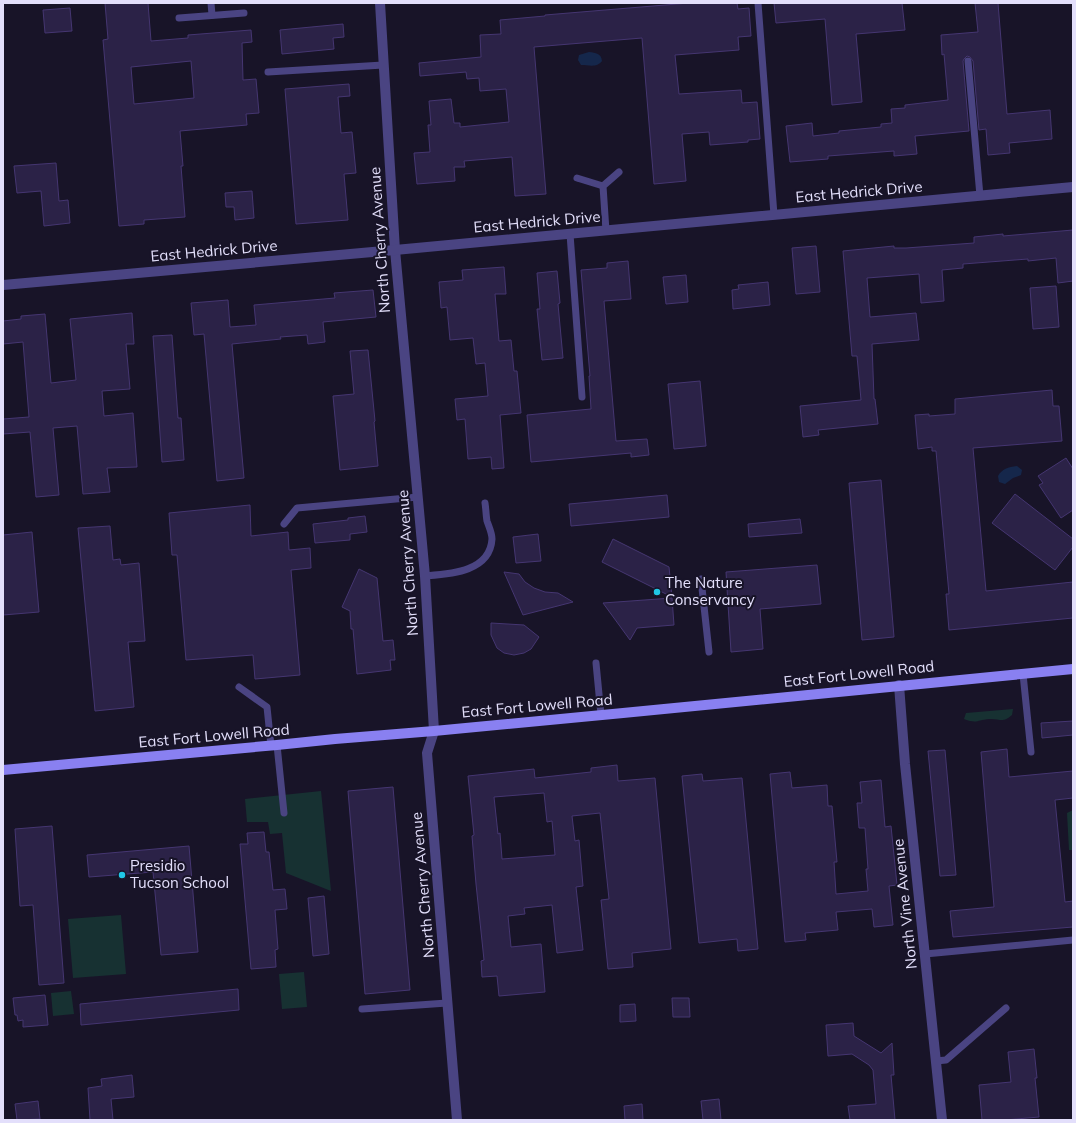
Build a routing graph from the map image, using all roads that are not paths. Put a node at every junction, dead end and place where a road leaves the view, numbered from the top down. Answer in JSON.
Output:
{"nodes":[{"id":1,"x":211,"y":3,"type":"edge"},
{"id":2,"x":380,"y":3,"type":"edge"},
{"id":3,"x":758,"y":3,"type":"edge"},
{"id":4,"x":244,"y":13,"type":"dead end"},
{"id":5,"x":212,"y":15,"type":"junction"},
{"id":6,"x":179,"y":18,"type":"dead end"},
{"id":7,"x":968,"y":61,"type":"dead end"},
{"id":8,"x":384,"y":65,"type":"junction"},
{"id":9,"x":268,"y":72,"type":"dead end"},
{"id":10,"x":619,"y":172,"type":"dead end"},
{"id":11,"x":577,"y":178,"type":"dead end"},
{"id":12,"x":603,"y":186,"type":"junction"},
{"id":13,"x":1073,"y":187,"type":"edge"},
{"id":14,"x":980,"y":196,"type":"junction"},
{"id":15,"x":774,"y":215,"type":"junction"},
{"id":16,"x":606,"y":231,"type":"junction"},
{"id":17,"x":570,"y":234,"type":"junction"},
{"id":18,"x":395,"y":250,"type":"junction"},
{"id":19,"x":3,"y":285,"type":"edge"},
{"id":20,"x":582,"y":397,"type":"dead end"},
{"id":21,"x":418,"y":497,"type":"junction"},
{"id":22,"x":485,"y":503,"type":"dead end"},
{"id":23,"x":284,"y":524,"type":"dead end"},
{"id":24,"x":426,"y":576,"type":"junction"},
{"id":25,"x":701,"y":579,"type":"dead end"},
{"id":26,"x":709,"y":652,"type":"dead end"},
{"id":27,"x":596,"y":663,"type":"dead end"},
{"id":28,"x":1073,"y":669,"type":"edge"},
{"id":29,"x":1023,"y":674,"type":"junction"},
{"id":30,"x":899,"y":685,"type":"junction"},
{"id":31,"x":239,"y":687,"type":"dead end"},
{"id":32,"x":601,"y":715,"type":"junction"},
{"id":33,"x":434,"y":731,"type":"junction"},
{"id":34,"x":274,"y":745,"type":"junction"},
{"id":35,"x":1031,"y":752,"type":"dead end"},
{"id":36,"x":3,"y":770,"type":"edge"},
{"id":37,"x":284,"y":812,"type":"dead end"},
{"id":38,"x":1073,"y":940,"type":"edge"},
{"id":39,"x":925,"y":954,"type":"junction"},
{"id":40,"x":447,"y":1003,"type":"junction"},
{"id":41,"x":1006,"y":1008,"type":"dead end"},
{"id":42,"x":362,"y":1009,"type":"dead end"},
{"id":43,"x":936,"y":1061,"type":"junction"},
{"id":44,"x":457,"y":1120,"type":"edge"},
{"id":45,"x":942,"y":1120,"type":"edge"}],
"edges":[{"from":1,"to":5,"type":"lane"},
{"from":2,"to":8,"type":"street","name":"North Cherry Avenue"},
{"from":3,"to":15,"type":"lane"},
{"from":4,"to":5,"type":"lane"},
{"from":5,"to":6,"type":"lane"},
{"from":7,"to":14,"type":"lane"},
{"from":8,"to":9,"type":"lane"},
{"from":8,"to":18,"type":"street","name":"North Cherry Avenue"},
{"from":10,"to":12,"type":"lane"},
{"from":11,"to":12,"type":"lane"},
{"from":12,"to":16,"type":"lane"},
{"from":13,"to":14,"type":"street","name":"East Hedrick Drive"},
{"from":14,"to":15,"type":"street","name":"East Hedrick Drive"},
{"from":15,"to":16,"type":"street","name":"East Hedrick Drive"},
{"from":16,"to":17,"type":"street","name":"East Hedrick Drive"},
{"from":17,"to":18,"type":"street","name":"East Hedrick Drive"},
{"from":17,"to":20,"type":"lane"},
{"from":18,"to":19,"type":"street","name":"East Hedrick Drive"},
{"from":18,"to":21,"type":"street","name":"North Cherry Avenue"},
{"from":21,"to":23,"type":"lane"},
{"from":21,"to":24,"type":"street","name":"North Cherry Avenue"},
{"from":22,"to":24,"type":"lane"},
{"from":24,"to":33,"type":"street","name":"North Cherry Avenue"},
{"from":25,"to":26,"type":"lane"},
{"from":27,"to":32,"type":"lane"},
{"from":28,"to":29,"type":"main road","name":"East Fort Lowell Road"},
{"from":29,"to":30,"type":"main road","name":"East Fort Lowell Road"},
{"from":29,"to":35,"type":"lane"},
{"from":30,"to":32,"type":"main road","name":"East Fort Lowell Road"},
{"from":30,"to":39,"type":"street","name":"North Vine Avenue"},
{"from":31,"to":34,"type":"lane"},
{"from":32,"to":33,"type":"main road","name":"East Fort Lowell Road"},
{"from":33,"to":34,"type":"main road","name":"East Fort Lowell Road"},
{"from":33,"to":40,"type":"street","name":"North Cherry Avenue"},
{"from":34,"to":36,"type":"main road","name":"East Fort Lowell Road"},
{"from":34,"to":37,"type":"lane"},
{"from":38,"to":39,"type":"lane"},
{"from":39,"to":43,"type":"street","name":"North Vine Avenue"},
{"from":40,"to":42,"type":"lane"},
{"from":40,"to":44,"type":"street","name":"North Cherry Avenue"},
{"from":41,"to":43,"type":"lane"},
{"from":43,"to":45,"type":"street","name":"North Vine Avenue"}]}
